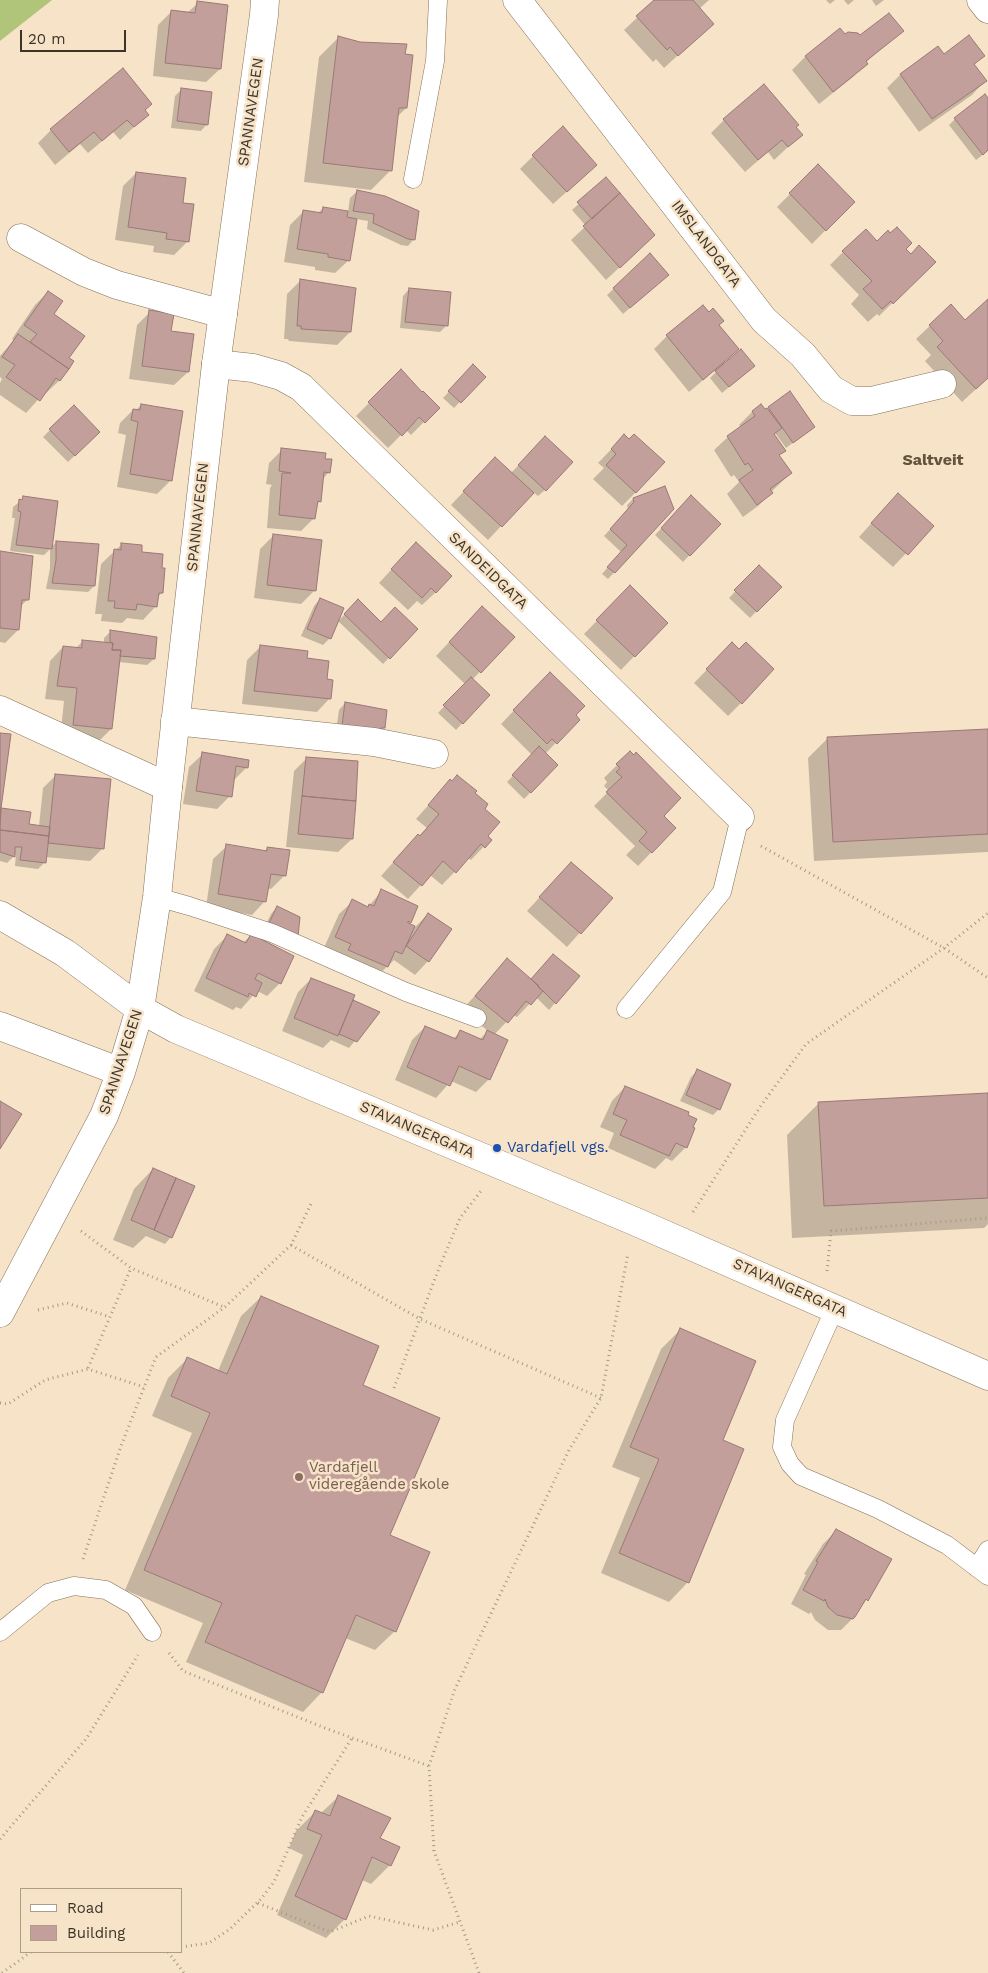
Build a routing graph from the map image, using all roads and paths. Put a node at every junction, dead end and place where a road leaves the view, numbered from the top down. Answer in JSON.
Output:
{"nodes":[{"id":1,"x":265,"y":0,"type":"edge"},
{"id":2,"x":438,"y":0,"type":"edge"},
{"id":3,"x":518,"y":0,"type":"edge"},
{"id":4,"x":981,"y":0,"type":"edge"},
{"id":5,"x":988,"y":9,"type":"edge"},
{"id":6,"x":412,"y":179,"type":"dead end"},
{"id":7,"x":21,"y":238,"type":"dead end"},
{"id":8,"x":222,"y":314,"type":"junction"},
{"id":9,"x":216,"y":364,"type":"junction"},
{"id":10,"x":942,"y":384,"type":"dead end"},
{"id":11,"x":0,"y":710,"type":"edge"},
{"id":12,"x":175,"y":721,"type":"junction"},
{"id":13,"x":434,"y":754,"type":"dead end"},
{"id":14,"x":168,"y":787,"type":"junction"},
{"id":15,"x":740,"y":817,"type":"junction"},
{"id":16,"x":158,"y":898,"type":"junction"},
{"id":17,"x":988,"y":913,"type":"edge"},
{"id":18,"x":0,"y":915,"type":"edge"},
{"id":19,"x":944,"y":948,"type":"junction"},
{"id":20,"x":988,"y":978,"type":"edge"},
{"id":21,"x":140,"y":1009,"type":"junction"},
{"id":22,"x":626,"y":1009,"type":"dead end"},
{"id":23,"x":477,"y":1018,"type":"dead end"},
{"id":24,"x":0,"y":1026,"type":"edge"},
{"id":25,"x":121,"y":1072,"type":"junction"},
{"id":26,"x":479,"y":1194,"type":"dead end"},
{"id":27,"x":311,"y":1204,"type":"dead end"},
{"id":28,"x":54,"y":1211,"type":"junction"},
{"id":29,"x":988,"y":1218,"type":"edge"},
{"id":30,"x":634,"y":1221,"type":"junction"},
{"id":31,"x":676,"y":1239,"type":"junction"},
{"id":32,"x":291,"y":1246,"type":"junction"},
{"id":33,"x":131,"y":1268,"type":"junction"},
{"id":34,"x":825,"y":1303,"type":"junction"},
{"id":35,"x":5,"y":1304,"type":"edge"},
{"id":36,"x":225,"y":1307,"type":"junction"},
{"id":37,"x":110,"y":1318,"type":"junction"},
{"id":38,"x":420,"y":1319,"type":"junction"},
{"id":39,"x":88,"y":1369,"type":"junction"},
{"id":40,"x":988,"y":1376,"type":"edge"},
{"id":41,"x":144,"y":1388,"type":"junction"},
{"id":42,"x":394,"y":1388,"type":"dead end"},
{"id":43,"x":600,"y":1398,"type":"junction"},
{"id":44,"x":0,"y":1404,"type":"edge"},
{"id":45,"x":988,"y":1550,"type":"edge"},
{"id":46,"x":983,"y":1572,"type":"edge"},
{"id":47,"x":74,"y":1586,"type":"junction"},
{"id":48,"x":0,"y":1632,"type":"edge"},
{"id":49,"x":152,"y":1632,"type":"junction"},
{"id":50,"x":352,"y":1738,"type":"junction"},
{"id":51,"x":429,"y":1766,"type":"junction"},
{"id":52,"x":0,"y":1839,"type":"edge"},
{"id":53,"x":258,"y":1903,"type":"junction"},
{"id":54,"x":460,"y":1922,"type":"junction"},
{"id":55,"x":182,"y":1947,"type":"edge"},
{"id":56,"x":29,"y":1953,"type":"edge"},
{"id":57,"x":169,"y":1953,"type":"edge"},
{"id":58,"x":2,"y":1973,"type":"edge"},
{"id":59,"x":184,"y":1973,"type":"edge"},
{"id":60,"x":479,"y":1973,"type":"edge"}],
"edges":[{"from":1,"to":8,"type":"street","name":"SPANNAVEGEN"},
{"from":2,"to":6,"type":"lane"},
{"from":3,"to":10,"type":"street","name":"IMSLANDGATA"},
{"from":4,"to":5,"type":"street"},
{"from":7,"to":8,"type":"street"},
{"from":8,"to":9,"type":"street","name":"SPANNAVEGEN"},
{"from":9,"to":12,"type":"street","name":"SPANNAVEGEN"},
{"from":9,"to":15,"type":"street","name":"SANDEIDGATA"},
{"from":11,"to":14,"type":"street"},
{"from":12,"to":13,"type":"street"},
{"from":12,"to":14,"type":"street","name":"SPANNAVEGEN"},
{"from":14,"to":16,"type":"street","name":"SPANNAVEGEN"},
{"from":15,"to":19,"type":"path"},
{"from":15,"to":22,"type":"lane"},
{"from":16,"to":21,"type":"street","name":"SPANNAVEGEN"},
{"from":16,"to":23,"type":"lane"},
{"from":17,"to":19,"type":"path"},
{"from":18,"to":21,"type":"street","name":"STAVANGERGATA"},
{"from":19,"to":20,"type":"path"},
{"from":19,"to":31,"type":"path"},
{"from":21,"to":25,"type":"street","name":"SPANNAVEGEN"},
{"from":21,"to":30,"type":"street","name":"STAVANGERGATA"},
{"from":24,"to":25,"type":"street"},
{"from":25,"to":28,"type":"street","name":"SPANNAVEGEN"},
{"from":26,"to":38,"type":"path"},
{"from":27,"to":32,"type":"path"},
{"from":28,"to":33,"type":"path"},
{"from":28,"to":35,"type":"street","name":"SPANNAVEGEN"},
{"from":29,"to":34,"type":"path"},
{"from":30,"to":31,"type":"street","name":"STAVANGERGATA"},
{"from":30,"to":43,"type":"path"},
{"from":31,"to":34,"type":"street","name":"STAVANGERGATA"},
{"from":32,"to":36,"type":"path"},
{"from":32,"to":38,"type":"path"},
{"from":33,"to":36,"type":"path"},
{"from":33,"to":37,"type":"path"},
{"from":34,"to":40,"type":"street","name":"STAVANGERGATA"},
{"from":34,"to":46,"type":"lane"},
{"from":35,"to":37,"type":"path"},
{"from":36,"to":41,"type":"path"},
{"from":37,"to":39,"type":"path"},
{"from":38,"to":42,"type":"path"},
{"from":38,"to":43,"type":"path"},
{"from":39,"to":41,"type":"path"},
{"from":39,"to":44,"type":"path"},
{"from":41,"to":47,"type":"path"},
{"from":43,"to":51,"type":"path"},
{"from":45,"to":46,"type":"lane"},
{"from":47,"to":48,"type":"lane"},
{"from":47,"to":49,"type":"lane"},
{"from":49,"to":50,"type":"path"},
{"from":49,"to":52,"type":"path"},
{"from":50,"to":51,"type":"path"},
{"from":50,"to":53,"type":"path"},
{"from":51,"to":54,"type":"path"},
{"from":53,"to":54,"type":"path"},
{"from":53,"to":55,"type":"path"},
{"from":54,"to":60,"type":"path"},
{"from":56,"to":58,"type":"path"},
{"from":57,"to":59,"type":"path"}]}
